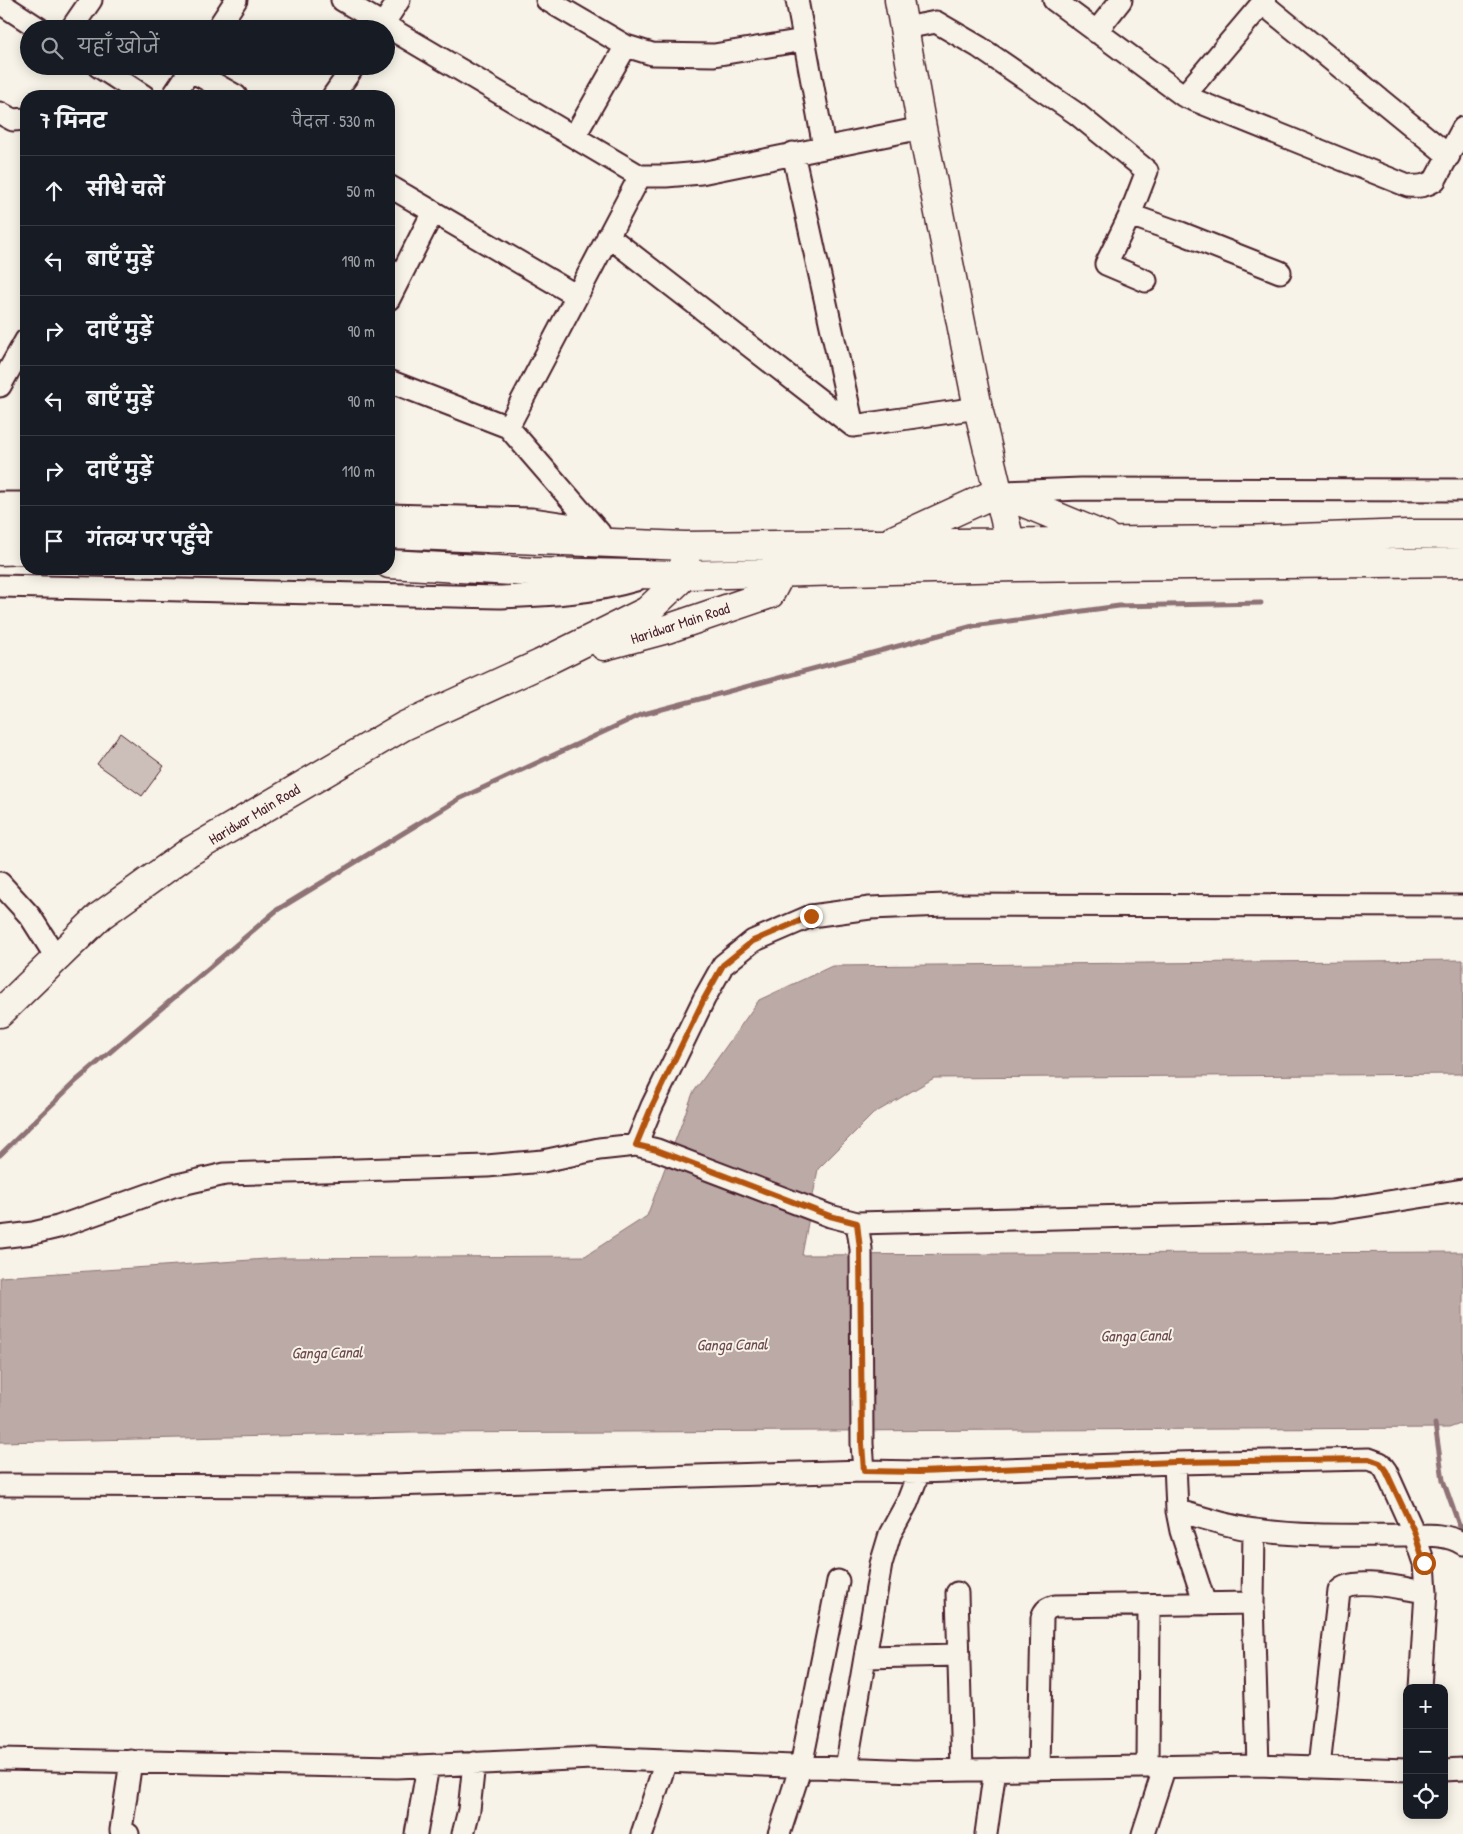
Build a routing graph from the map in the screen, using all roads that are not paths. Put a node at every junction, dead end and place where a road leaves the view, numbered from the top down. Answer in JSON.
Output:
{"nodes":[{"id":1,"x":91,"y":0,"type":"edge"},
{"id":2,"x":236,"y":0,"type":"edge"},
{"id":3,"x":342,"y":0,"type":"edge"},
{"id":4,"x":399,"y":0,"type":"edge"},
{"id":5,"x":547,"y":0,"type":"edge"},
{"id":6,"x":797,"y":0,"type":"edge"},
{"id":7,"x":900,"y":0,"type":"edge"},
{"id":8,"x":1054,"y":0,"type":"edge"},
{"id":9,"x":1120,"y":0,"type":"edge"},
{"id":10,"x":1264,"y":1,"type":"edge"},
{"id":11,"x":0,"y":3,"type":"edge"},
{"id":12,"x":26,"y":20,"type":"edge"},
{"id":13,"x":77,"y":20,"type":"edge"},
{"id":14,"x":223,"y":20,"type":"edge"},
{"id":15,"x":371,"y":20,"type":"edge"},
{"id":16,"x":386,"y":20,"type":"edge"},
{"id":17,"x":905,"y":28,"type":"junction"},
{"id":18,"x":1096,"y":32,"type":"junction"},
{"id":19,"x":395,"y":35,"type":"edge"},
{"id":20,"x":804,"y":40,"type":"junction"},
{"id":21,"x":626,"y":46,"type":"junction"},
{"id":22,"x":112,"y":75,"type":"edge"},
{"id":23,"x":187,"y":75,"type":"edge"},
{"id":24,"x":203,"y":75,"type":"edge"},
{"id":25,"x":347,"y":75,"type":"edge"},
{"id":26,"x":135,"y":90,"type":"edge"},
{"id":27,"x":177,"y":90,"type":"edge"},
{"id":28,"x":227,"y":90,"type":"edge"},
{"id":29,"x":336,"y":90,"type":"edge"},
{"id":30,"x":1184,"y":96,"type":"junction"},
{"id":31,"x":0,"y":112,"type":"edge"},
{"id":32,"x":20,"y":120,"type":"edge"},
{"id":33,"x":922,"y":128,"type":"junction"},
{"id":34,"x":1463,"y":128,"type":"edge"},
{"id":35,"x":574,"y":137,"type":"junction"},
{"id":36,"x":824,"y":147,"type":"junction"},
{"id":37,"x":793,"y":153,"type":"junction"},
{"id":38,"x":1449,"y":156,"type":"junction"},
{"id":39,"x":640,"y":176,"type":"junction"},
{"id":40,"x":395,"y":190,"type":"edge"},
{"id":41,"x":433,"y":212,"type":"junction"},
{"id":42,"x":1130,"y":215,"type":"junction"},
{"id":43,"x":608,"y":236,"type":"junction"},
{"id":44,"x":1280,"y":272,"type":"dead end"},
{"id":45,"x":1146,"y":281,"type":"dead end"},
{"id":46,"x":395,"y":287,"type":"edge"},
{"id":47,"x":577,"y":296,"type":"junction"},
{"id":48,"x":20,"y":351,"type":"edge"},
{"id":49,"x":395,"y":384,"type":"edge"},
{"id":50,"x":0,"y":386,"type":"edge"},
{"id":51,"x":978,"y":408,"type":"junction"},
{"id":52,"x":853,"y":426,"type":"junction"},
{"id":53,"x":508,"y":427,"type":"junction"},
{"id":54,"x":1463,"y":490,"type":"edge"},
{"id":55,"x":998,"y":492,"type":"junction"},
{"id":56,"x":0,"y":503,"type":"edge"},
{"id":57,"x":20,"y":503,"type":"edge"},
{"id":58,"x":395,"y":515,"type":"edge"},
{"id":59,"x":20,"y":523,"type":"edge"},
{"id":60,"x":0,"y":524,"type":"edge"},
{"id":61,"x":598,"y":532,"type":"junction"},
{"id":62,"x":395,"y":534,"type":"edge"},
{"id":63,"x":1463,"y":534,"type":"edge"},
{"id":64,"x":1117,"y":541,"type":"junction"},
{"id":65,"x":624,"y":544,"type":"junction"},
{"id":66,"x":782,"y":545,"type":"junction"},
{"id":67,"x":884,"y":545,"type":"junction"},
{"id":68,"x":685,"y":546,"type":"junction"},
{"id":69,"x":20,"y":550,"type":"edge"},
{"id":70,"x":0,"y":551,"type":"edge"},
{"id":71,"x":1013,"y":554,"type":"junction"},
{"id":72,"x":1463,"y":562,"type":"edge"},
{"id":73,"x":395,"y":564,"type":"edge"},
{"id":74,"x":781,"y":573,"type":"junction"},
{"id":75,"x":650,"y":575,"type":"junction"},
{"id":76,"x":685,"y":575,"type":"junction"},
{"id":77,"x":0,"y":586,"type":"edge"},
{"id":78,"x":540,"y":664,"type":"junction"},
{"id":79,"x":0,"y":883,"type":"edge"},
{"id":80,"x":1463,"y":906,"type":"edge"},
{"id":81,"x":56,"y":958,"type":"junction"},
{"id":82,"x":0,"y":1013,"type":"edge"},
{"id":83,"x":636,"y":1145,"type":"junction"},
{"id":84,"x":1463,"y":1190,"type":"edge"},
{"id":85,"x":857,"y":1223,"type":"junction"},
{"id":86,"x":0,"y":1237,"type":"edge"},
{"id":87,"x":1175,"y":1462,"type":"junction"},
{"id":88,"x":864,"y":1471,"type":"junction"},
{"id":89,"x":919,"y":1472,"type":"junction"},
{"id":90,"x":0,"y":1485,"type":"edge"},
{"id":91,"x":1177,"y":1511,"type":"junction"},
{"id":92,"x":1254,"y":1530,"type":"junction"},
{"id":93,"x":1415,"y":1535,"type":"junction"},
{"id":94,"x":1463,"y":1544,"type":"edge"},
{"id":95,"x":838,"y":1581,"type":"dead end"},
{"id":96,"x":1426,"y":1592,"type":"junction"},
{"id":97,"x":957,"y":1593,"type":"dead end"},
{"id":98,"x":1253,"y":1603,"type":"junction"},
{"id":99,"x":1205,"y":1604,"type":"junction"},
{"id":100,"x":1149,"y":1605,"type":"junction"},
{"id":101,"x":959,"y":1655,"type":"junction"},
{"id":102,"x":865,"y":1657,"type":"junction"},
{"id":103,"x":1420,"y":1684,"type":"edge"},
{"id":104,"x":0,"y":1759,"type":"edge"},
{"id":105,"x":131,"y":1761,"type":"junction"},
{"id":106,"x":666,"y":1761,"type":"junction"},
{"id":107,"x":474,"y":1764,"type":"junction"},
{"id":108,"x":1258,"y":1765,"type":"junction"},
{"id":109,"x":428,"y":1766,"type":"junction"},
{"id":110,"x":801,"y":1766,"type":"junction"},
{"id":111,"x":1156,"y":1766,"type":"junction"},
{"id":112,"x":1319,"y":1767,"type":"junction"},
{"id":113,"x":846,"y":1768,"type":"junction"},
{"id":114,"x":1039,"y":1768,"type":"junction"},
{"id":115,"x":995,"y":1769,"type":"junction"},
{"id":116,"x":1463,"y":1769,"type":"edge"},
{"id":117,"x":962,"y":1770,"type":"junction"},
{"id":118,"x":1403,"y":1770,"type":"edge"},
{"id":119,"x":1448,"y":1770,"type":"edge"},
{"id":120,"x":123,"y":1833,"type":"edge"},
{"id":121,"x":416,"y":1834,"type":"edge"},
{"id":122,"x":463,"y":1834,"type":"edge"},
{"id":123,"x":642,"y":1834,"type":"edge"},
{"id":124,"x":779,"y":1834,"type":"edge"},
{"id":125,"x":986,"y":1834,"type":"edge"},
{"id":126,"x":1143,"y":1834,"type":"edge"}],
"edges":[{"from":1,"to":13,"type":"street"},
{"from":2,"to":14,"type":"street"},
{"from":3,"to":15,"type":"street"},
{"from":4,"to":16,"type":"street"},
{"from":5,"to":21,"type":"street"},
{"from":6,"to":20,"type":"street"},
{"from":7,"to":17,"type":"main road"},
{"from":8,"to":18,"type":"street"},
{"from":9,"to":18,"type":"street"},
{"from":10,"to":30,"type":"street"},
{"from":10,"to":38,"type":"street"},
{"from":11,"to":12,"type":"street"},
{"from":17,"to":33,"type":"main road"},
{"from":17,"to":42,"type":"street"},
{"from":18,"to":30,"type":"street"},
{"from":19,"to":35,"type":"street"},
{"from":20,"to":21,"type":"street"},
{"from":20,"to":36,"type":"street"},
{"from":21,"to":35,"type":"street"},
{"from":22,"to":26,"type":"street"},
{"from":23,"to":27,"type":"street"},
{"from":24,"to":28,"type":"street"},
{"from":25,"to":29,"type":"street"},
{"from":30,"to":38,"type":"street"},
{"from":31,"to":32,"type":"street"},
{"from":33,"to":36,"type":"street"},
{"from":33,"to":51,"type":"main road"},
{"from":34,"to":38,"type":"street"},
{"from":35,"to":39,"type":"street"},
{"from":36,"to":37,"type":"street"},
{"from":37,"to":39,"type":"street"},
{"from":37,"to":52,"type":"street"},
{"from":39,"to":43,"type":"street"},
{"from":40,"to":41,"type":"street"},
{"from":41,"to":46,"type":"street"},
{"from":41,"to":47,"type":"street"},
{"from":42,"to":44,"type":"street"},
{"from":42,"to":45,"type":"street"},
{"from":43,"to":47,"type":"street"},
{"from":43,"to":52,"type":"street"},
{"from":47,"to":53,"type":"street"},
{"from":48,"to":50,"type":"street"},
{"from":49,"to":53,"type":"street"},
{"from":51,"to":52,"type":"street"},
{"from":51,"to":55,"type":"main road"},
{"from":53,"to":61,"type":"street"},
{"from":54,"to":55,"type":"street"},
{"from":55,"to":64,"type":"main road"},
{"from":55,"to":67,"type":"main road"},
{"from":55,"to":71,"type":"main road"},
{"from":56,"to":57,"type":"street"},
{"from":58,"to":61,"type":"street"},
{"from":59,"to":60,"type":"main road"},
{"from":61,"to":65,"type":"street"},
{"from":62,"to":65,"type":"main road"},
{"from":63,"to":64,"type":"main road"},
{"from":64,"to":71,"type":"main road"},
{"from":65,"to":68,"type":"main road"},
{"from":66,"to":67,"type":"main road"},
{"from":66,"to":68,"type":"main road"},
{"from":66,"to":74,"type":"main road","name":"Haridwar Main Road"},
{"from":67,"to":71,"type":"main road"},
{"from":68,"to":76,"type":"main road"},
{"from":69,"to":70,"type":"main road"},
{"from":71,"to":72,"type":"main road"},
{"from":71,"to":74,"type":"main road"},
{"from":73,"to":75,"type":"main road"},
{"from":74,"to":76,"type":"main road"},
{"from":74,"to":78,"type":"main road","name":"Haridwar Main Road"},
{"from":75,"to":76,"type":"main road"},
{"from":75,"to":77,"type":"street"},
{"from":76,"to":78,"type":"main road","name":"Haridwar Main Road"},
{"from":78,"to":81,"type":"main road","name":"Haridwar Main Road"},
{"from":79,"to":81,"type":"street"},
{"from":80,"to":83,"type":"street"},
{"from":81,"to":82,"type":"main road","name":"Haridwar Main Road"},
{"from":83,"to":85,"type":"street"},
{"from":83,"to":86,"type":"street"},
{"from":84,"to":85,"type":"street"},
{"from":85,"to":88,"type":"street"},
{"from":87,"to":89,"type":"street"},
{"from":87,"to":91,"type":"street"},
{"from":87,"to":93,"type":"street"},
{"from":88,"to":89,"type":"street"},
{"from":88,"to":90,"type":"street"},
{"from":89,"to":102,"type":"street"},
{"from":91,"to":92,"type":"street"},
{"from":91,"to":99,"type":"street"},
{"from":92,"to":93,"type":"street"},
{"from":92,"to":98,"type":"street"},
{"from":93,"to":94,"type":"street"},
{"from":93,"to":96,"type":"street"},
{"from":95,"to":110,"type":"street"},
{"from":96,"to":103,"type":"street"},
{"from":96,"to":112,"type":"street"},
{"from":97,"to":101,"type":"street"},
{"from":98,"to":99,"type":"street"},
{"from":98,"to":108,"type":"street"},
{"from":99,"to":100,"type":"street"},
{"from":100,"to":111,"type":"street"},
{"from":100,"to":114,"type":"street"},
{"from":101,"to":102,"type":"street"},
{"from":101,"to":117,"type":"street"},
{"from":102,"to":113,"type":"street"},
{"from":104,"to":105,"type":"street"},
{"from":105,"to":109,"type":"street"},
{"from":105,"to":120,"type":"street"},
{"from":106,"to":107,"type":"street"},
{"from":106,"to":110,"type":"street"},
{"from":106,"to":123,"type":"street"},
{"from":107,"to":109,"type":"street"},
{"from":107,"to":122,"type":"street"},
{"from":108,"to":111,"type":"street"},
{"from":108,"to":112,"type":"street"},
{"from":109,"to":121,"type":"street"},
{"from":110,"to":113,"type":"street"},
{"from":110,"to":124,"type":"street"},
{"from":111,"to":114,"type":"street"},
{"from":111,"to":126,"type":"street"},
{"from":112,"to":118,"type":"street"},
{"from":113,"to":117,"type":"street"},
{"from":114,"to":115,"type":"street"},
{"from":115,"to":117,"type":"street"},
{"from":115,"to":125,"type":"street"},
{"from":116,"to":119,"type":"street"}]}
